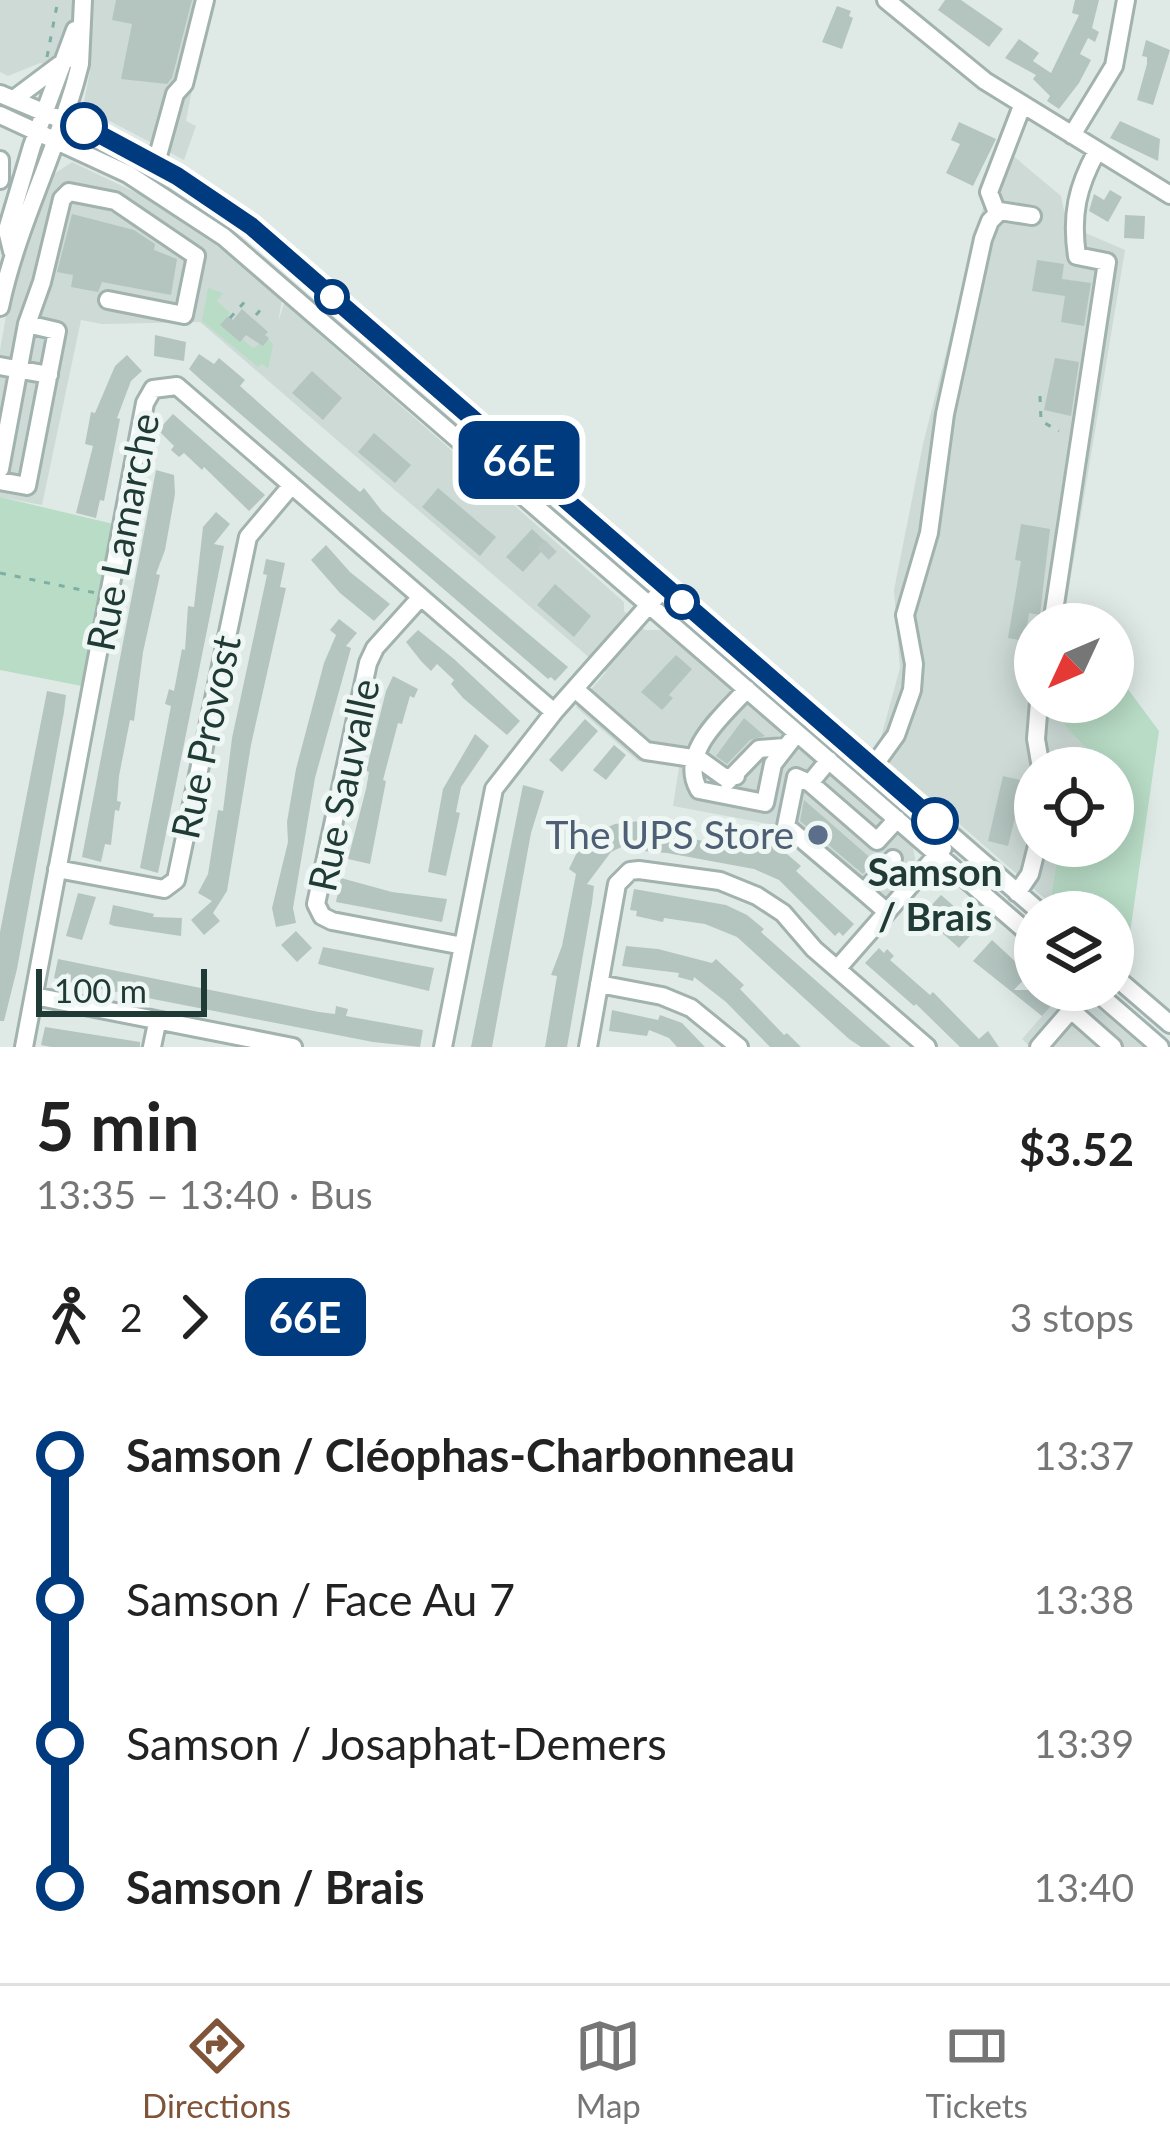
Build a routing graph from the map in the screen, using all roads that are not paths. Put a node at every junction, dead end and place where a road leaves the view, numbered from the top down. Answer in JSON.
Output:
{"nodes":[{"id":1,"x":205,"y":0,"type":"edge"},
{"id":2,"x":886,"y":0,"type":"edge"},
{"id":3,"x":1126,"y":0,"type":"edge"},
{"id":4,"x":82,"y":7,"type":"edge"},
{"id":5,"x":56,"y":58,"type":"junction"},
{"id":6,"x":7,"y":96,"type":"edge"},
{"id":7,"x":1022,"y":106,"type":"junction"},
{"id":8,"x":56,"y":115,"type":"junction"},
{"id":9,"x":0,"y":116,"type":"edge"},
{"id":10,"x":48,"y":135,"type":"junction"},
{"id":11,"x":1072,"y":135,"type":"junction"},
{"id":12,"x":1097,"y":151,"type":"junction"},
{"id":13,"x":0,"y":160,"type":"edge"},
{"id":14,"x":156,"y":163,"type":"junction"},
{"id":15,"x":0,"y":180,"type":"edge"},
{"id":16,"x":1170,"y":194,"type":"edge"},
{"id":17,"x":997,"y":213,"type":"junction"},
{"id":18,"x":1032,"y":217,"type":"dead end"},
{"id":19,"x":211,"y":226,"type":"junction"},
{"id":20,"x":6,"y":249,"type":"edge"},
{"id":21,"x":192,"y":251,"type":"junction"},
{"id":22,"x":108,"y":300,"type":"dead end"},
{"id":23,"x":0,"y":307,"type":"edge"},
{"id":24,"x":27,"y":324,"type":"junction"},
{"id":25,"x":9,"y":368,"type":"edge"},
{"id":26,"x":49,"y":375,"type":"junction"},
{"id":27,"x":0,"y":469,"type":"edge"},
{"id":28,"x":0,"y":481,"type":"edge"},
{"id":29,"x":291,"y":486,"type":"junction"},
{"id":30,"x":570,"y":535,"type":"junction"},
{"id":31,"x":551,"y":545,"type":"tunnel mouth"},
{"id":32,"x":664,"y":587,"type":"junction"},
{"id":33,"x":419,"y":598,"type":"junction"},
{"id":34,"x":1055,"y":603,"type":"edge"},
{"id":35,"x":650,"y":604,"type":"junction"},
{"id":36,"x":574,"y":689,"type":"junction"},
{"id":37,"x":747,"y":689,"type":"junction"},
{"id":38,"x":554,"y":712,"type":"junction"},
{"id":39,"x":791,"y":740,"type":"junction"},
{"id":40,"x":699,"y":760,"type":"junction"},
{"id":41,"x":829,"y":760,"type":"junction"},
{"id":42,"x":873,"y":767,"type":"junction"},
{"id":43,"x":810,"y":783,"type":"junction"},
{"id":44,"x":897,"y":819,"type":"junction"},
{"id":45,"x":952,"y":836,"type":"junction"},
{"id":46,"x":878,"y":841,"type":"junction"},
{"id":47,"x":937,"y":854,"type":"junction"},
{"id":48,"x":893,"y":859,"type":"junction"},
{"id":49,"x":57,"y":869,"type":"junction"},
{"id":50,"x":916,"y":879,"type":"junction"},
{"id":51,"x":1016,"y":891,"type":"edge"},
{"id":52,"x":864,"y":892,"type":"junction"},
{"id":53,"x":887,"y":911,"type":"junction"},
{"id":54,"x":1014,"y":921,"type":"edge"},
{"id":55,"x":463,"y":946,"type":"junction"},
{"id":56,"x":837,"y":969,"type":"junction"},
{"id":57,"x":1134,"y":983,"type":"edge"},
{"id":58,"x":599,"y":985,"type":"junction"},
{"id":59,"x":1134,"y":993,"type":"edge"},
{"id":60,"x":34,"y":996,"type":"junction"},
{"id":61,"x":1170,"y":1009,"type":"edge"},
{"id":62,"x":1115,"y":1011,"type":"edge"},
{"id":63,"x":1117,"y":1011,"type":"edge"},
{"id":64,"x":157,"y":1023,"type":"junction"},
{"id":65,"x":1170,"y":1024,"type":"edge"},
{"id":66,"x":1096,"y":1033,"type":"junction"},
{"id":67,"x":24,"y":1047,"type":"edge"},
{"id":68,"x":152,"y":1047,"type":"edge"},
{"id":69,"x":293,"y":1047,"type":"edge"},
{"id":70,"x":443,"y":1047,"type":"edge"},
{"id":71,"x":588,"y":1047,"type":"edge"},
{"id":72,"x":739,"y":1047,"type":"edge"},
{"id":73,"x":927,"y":1047,"type":"edge"},
{"id":74,"x":1039,"y":1047,"type":"edge"},
{"id":75,"x":1112,"y":1047,"type":"edge"},
{"id":76,"x":1160,"y":1047,"type":"edge"}],
"edges":[{"from":1,"to":14,"type":"street"},
{"from":2,"to":7,"type":"street"},
{"from":3,"to":11,"type":"street"},
{"from":4,"to":5,"type":"street"},
{"from":4,"to":8,"type":"street"},
{"from":5,"to":6,"type":"street"},
{"from":5,"to":8,"type":"street"},
{"from":6,"to":8,"type":"street"},
{"from":7,"to":11,"type":"street"},
{"from":7,"to":17,"type":"street"},
{"from":8,"to":10,"type":"street"},
{"from":8,"to":14,"type":"street"},
{"from":9,"to":10,"type":"street"},
{"from":10,"to":19,"type":"street"},
{"from":10,"to":20,"type":"street"},
{"from":11,"to":12,"type":"street"},
{"from":12,"to":16,"type":"street"},
{"from":12,"to":34,"type":"street"},
{"from":13,"to":15,"type":"street"},
{"from":14,"to":32,"type":"street"},
{"from":17,"to":18,"type":"street"},
{"from":17,"to":42,"type":"street"},
{"from":19,"to":21,"type":"street"},
{"from":19,"to":30,"type":"street"},
{"from":20,"to":23,"type":"street"},
{"from":21,"to":22,"type":"street"},
{"from":21,"to":24,"type":"street"},
{"from":24,"to":25,"type":"street"},
{"from":24,"to":26,"type":"street"},
{"from":25,"to":26,"type":"street"},
{"from":25,"to":27,"type":"street"},
{"from":26,"to":28,"type":"street"},
{"from":29,"to":33,"type":"street","name":"Rue Lamarche"},
{"from":29,"to":49,"type":"street","name":"Rue Provost"},
{"from":29,"to":49,"type":"street","name":"Rue Lamarche"},
{"from":30,"to":31,"type":"street"},
{"from":30,"to":35,"type":"street"},
{"from":32,"to":35,"type":"street"},
{"from":32,"to":42,"type":"street"},
{"from":33,"to":38,"type":"street","name":"Rue Lamarche"},
{"from":33,"to":55,"type":"street","name":"Rue Sauvalle"},
{"from":35,"to":36,"type":"street"},
{"from":35,"to":37,"type":"street"},
{"from":36,"to":38,"type":"street"},
{"from":36,"to":40,"type":"street"},
{"from":37,"to":39,"type":"street"},
{"from":37,"to":40,"type":"street"},
{"from":38,"to":55,"type":"street"},
{"from":39,"to":40,"type":"street"},
{"from":39,"to":40,"type":"street"},
{"from":39,"to":41,"type":"street"},
{"from":41,"to":43,"type":"street"},
{"from":41,"to":44,"type":"street"},
{"from":42,"to":45,"type":"street"},
{"from":43,"to":46,"type":"street"},
{"from":43,"to":52,"type":"street"},
{"from":44,"to":46,"type":"street"},
{"from":44,"to":47,"type":"street"},
{"from":45,"to":47,"type":"street"},
{"from":45,"to":51,"type":"street"},
{"from":46,"to":48,"type":"street"},
{"from":47,"to":50,"type":"street"},
{"from":47,"to":54,"type":"street"},
{"from":48,"to":50,"type":"street"},
{"from":48,"to":52,"type":"street"},
{"from":49,"to":60,"type":"street","name":"Rue Lamarche"},
{"from":50,"to":53,"type":"street"},
{"from":52,"to":53,"type":"street"},
{"from":53,"to":56,"type":"street"},
{"from":55,"to":70,"type":"street"},
{"from":56,"to":58,"type":"street"},
{"from":56,"to":73,"type":"street"},
{"from":57,"to":61,"type":"street"},
{"from":58,"to":71,"type":"street"},
{"from":58,"to":72,"type":"street"},
{"from":59,"to":65,"type":"street"},
{"from":60,"to":64,"type":"street"},
{"from":60,"to":67,"type":"street","name":"Rue Lamarche"},
{"from":62,"to":66,"type":"street"},
{"from":63,"to":76,"type":"street"},
{"from":64,"to":68,"type":"street"},
{"from":64,"to":69,"type":"street"},
{"from":66,"to":74,"type":"street"},
{"from":66,"to":75,"type":"street"}]}
